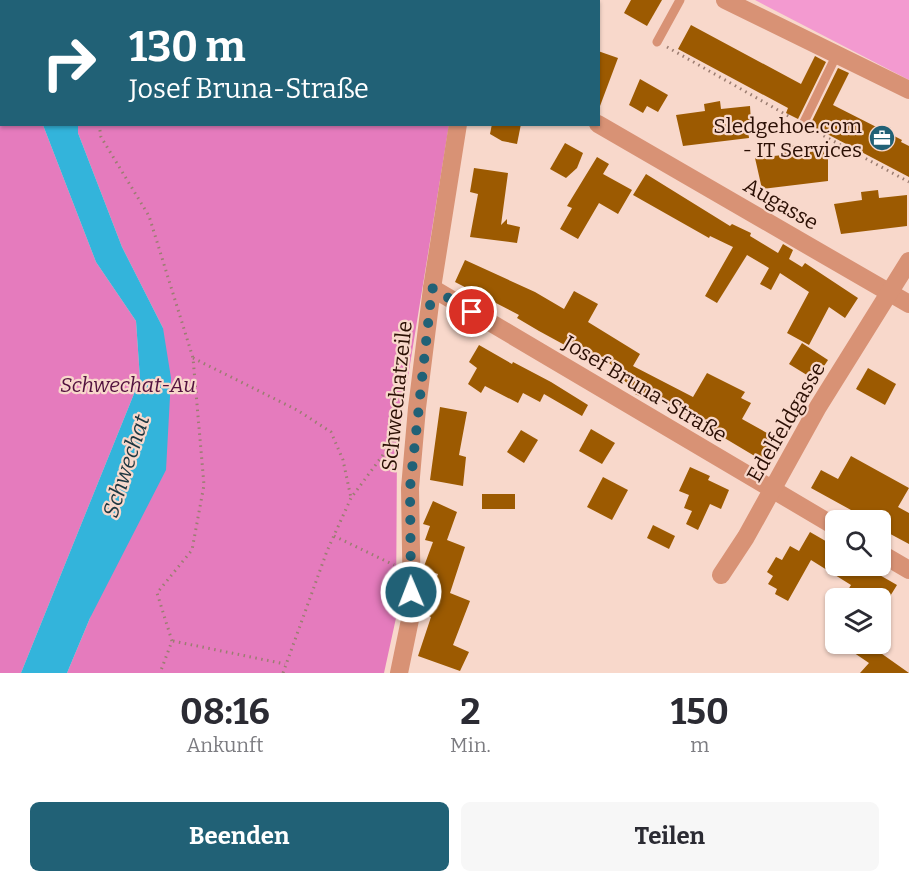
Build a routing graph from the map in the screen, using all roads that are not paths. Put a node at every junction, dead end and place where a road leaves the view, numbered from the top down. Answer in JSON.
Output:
{"nodes":[{"id":1,"x":680,"y":0,"type":"edge"},
{"id":2,"x":725,"y":0,"type":"edge"},
{"id":3,"x":657,"y":42,"type":"road end"},
{"id":4,"x":837,"y":54,"type":"junction"},
{"id":5,"x":909,"y":90,"type":"edge"},
{"id":6,"x":803,"y":124,"type":"road end"},
{"id":7,"x":600,"y":125,"type":"edge"},
{"id":8,"x":458,"y":126,"type":"edge"},
{"id":9,"x":909,"y":261,"type":"edge"},
{"id":10,"x":432,"y":288,"type":"junction"},
{"id":11,"x":891,"y":293,"type":"junction"},
{"id":12,"x":909,"y":304,"type":"edge"},
{"id":13,"x":772,"y":491,"type":"junction"},
{"id":14,"x":825,"y":521,"type":"edge"},
{"id":15,"x":891,"y":559,"type":"edge"},
{"id":16,"x":909,"y":570,"type":"edge"},
{"id":17,"x":721,"y":575,"type":"dead end"},
{"id":18,"x":399,"y":673,"type":"edge"}],
"edges":[{"from":1,"to":3,"type":"lane"},
{"from":2,"to":4,"type":"street"},
{"from":4,"to":5,"type":"street"},
{"from":4,"to":6,"type":"lane"},
{"from":7,"to":11,"type":"street","name":"Augasse"},
{"from":8,"to":10,"type":"street","name":"Schwechatzeile"},
{"from":9,"to":11,"type":"street","name":"Edelfeldgasse"},
{"from":10,"to":13,"type":"street","name":"Josef Bruna-Straße"},
{"from":10,"to":18,"type":"street","name":"Schwechatzeile"},
{"from":11,"to":12,"type":"street","name":"Augasse"},
{"from":11,"to":13,"type":"street","name":"Edelfeldgasse"},
{"from":13,"to":14,"type":"street","name":"Josef Bruna-Straße"},
{"from":13,"to":17,"type":"street","name":"Edelfeldgasse"},
{"from":15,"to":16,"type":"street"}]}
